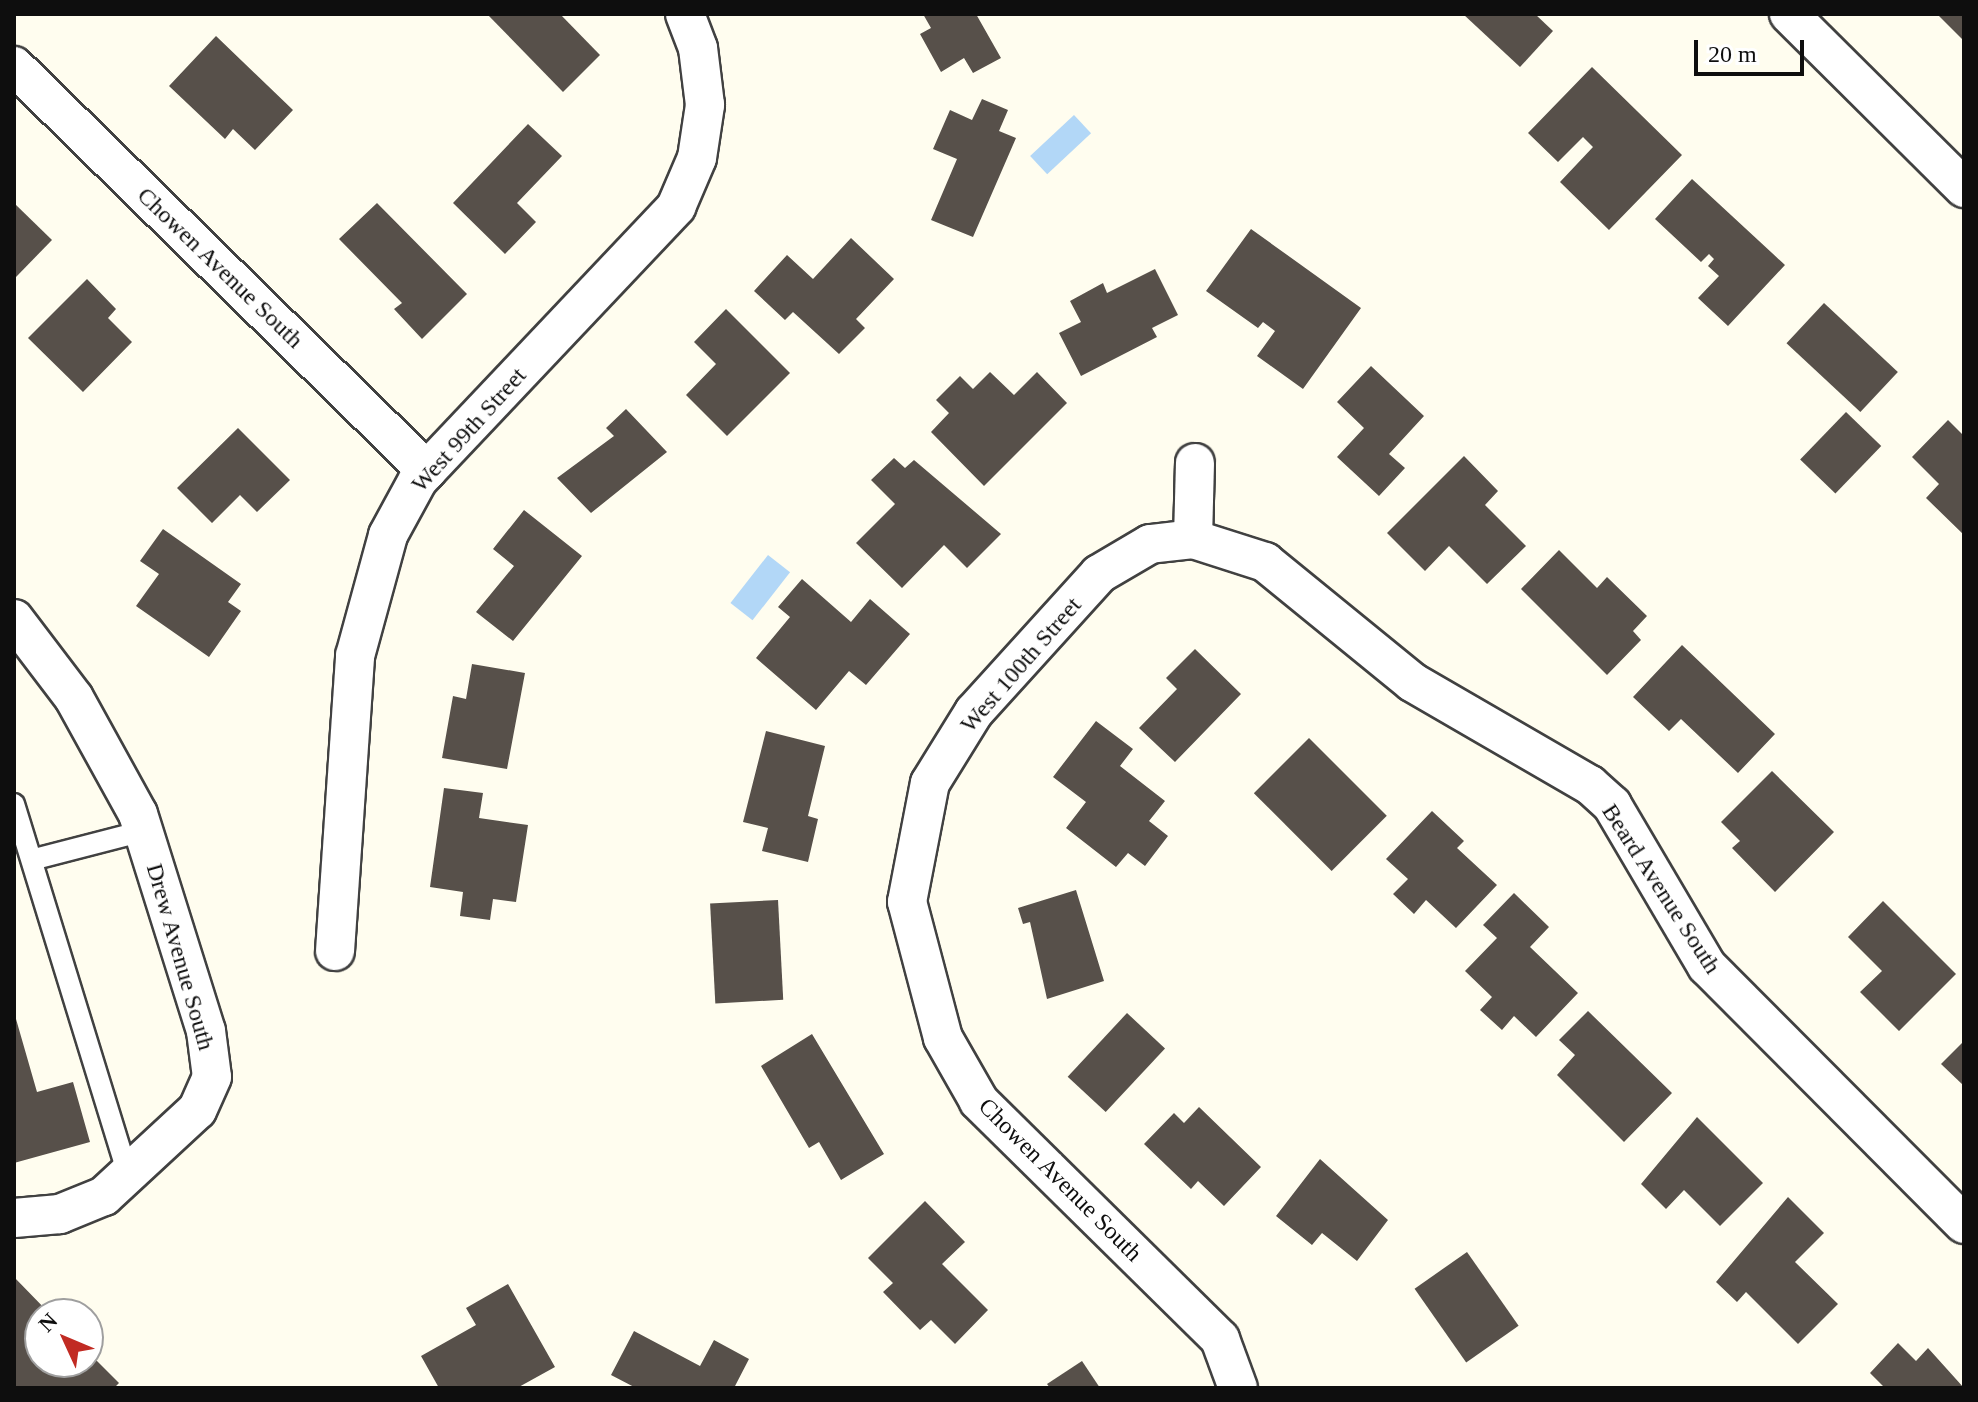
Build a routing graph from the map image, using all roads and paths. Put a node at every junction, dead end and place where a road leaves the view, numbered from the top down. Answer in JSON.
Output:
{"nodes":[{"id":1,"x":685,"y":14,"type":"edge"},
{"id":2,"x":1789,"y":14,"type":"edge"},
{"id":3,"x":14,"y":66,"type":"edge"},
{"id":4,"x":1964,"y":188,"type":"edge"},
{"id":5,"x":1195,"y":463,"type":"dead end"},
{"id":6,"x":427,"y":471,"type":"junction"},
{"id":7,"x":1193,"y":539,"type":"junction"},
{"id":8,"x":14,"y":619,"type":"edge"},
{"id":9,"x":14,"y":804,"type":"edge"},
{"id":10,"x":143,"y":831,"type":"junction"},
{"id":11,"x":35,"y":859,"type":"junction"},
{"id":12,"x":907,"y":902,"type":"joint"},
{"id":13,"x":335,"y":951,"type":"dead end"},
{"id":14,"x":128,"y":1174,"type":"junction"},
{"id":15,"x":14,"y":1218,"type":"edge"},
{"id":16,"x":1964,"y":1224,"type":"edge"},
{"id":17,"x":1238,"y":1388,"type":"edge"}],
"edges":[{"from":1,"to":6,"type":"street","name":"West 99th Street"},
{"from":2,"to":4,"type":"street"},
{"from":3,"to":6,"type":"street","name":"Chowen Avenue South"},
{"from":5,"to":7,"type":"street"},
{"from":6,"to":13,"type":"street","name":"West 99th Street"},
{"from":7,"to":12,"type":"street","name":"West 100th Street"},
{"from":7,"to":16,"type":"street","name":"Beard Avenue South"},
{"from":8,"to":10,"type":"street","name":"Drew Avenue South"},
{"from":9,"to":11,"type":"lane"},
{"from":10,"to":11,"type":"lane"},
{"from":10,"to":14,"type":"street","name":"Drew Avenue South"},
{"from":11,"to":14,"type":"lane"},
{"from":12,"to":17,"type":"street","name":"Chowen Avenue South"},
{"from":14,"to":15,"type":"street","name":"Drew Avenue South"}]}
